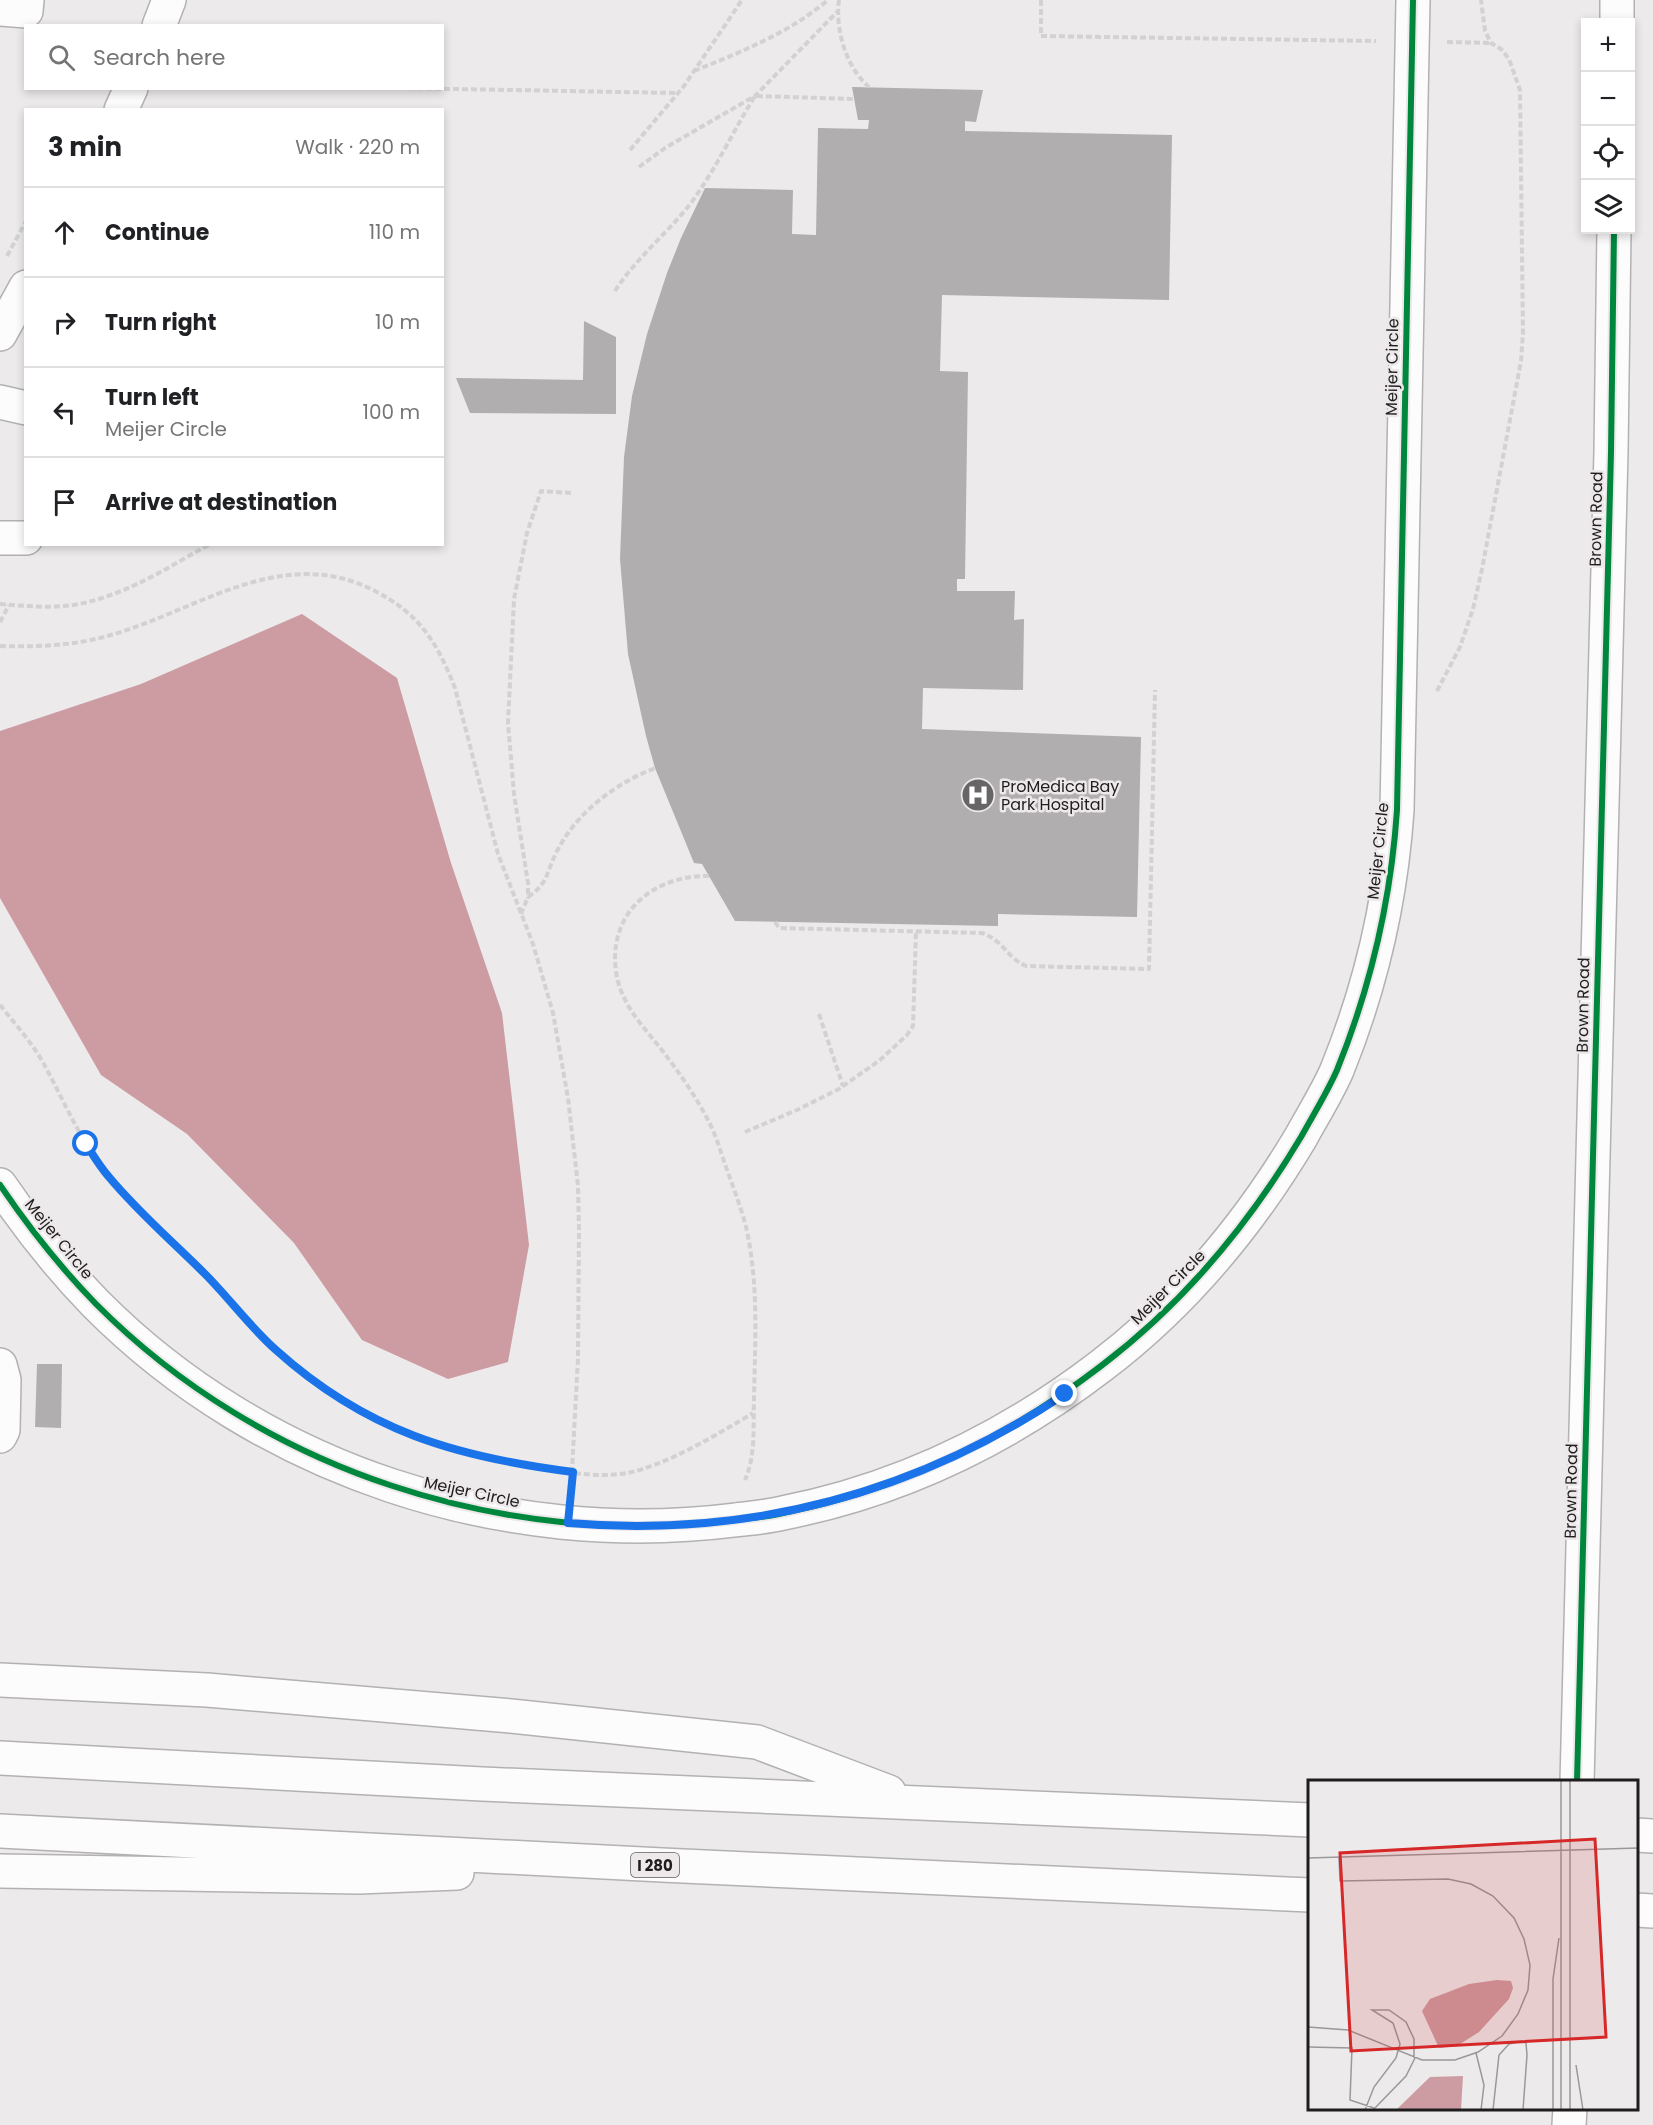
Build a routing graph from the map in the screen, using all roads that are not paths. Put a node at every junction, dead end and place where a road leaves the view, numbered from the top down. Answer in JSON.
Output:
{"nodes":[{"id":1,"x":27,"y":0,"type":"edge"},
{"id":2,"x":169,"y":0,"type":"edge"},
{"id":3,"x":1413,"y":0,"type":"edge"},
{"id":4,"x":1617,"y":0,"type":"edge"},
{"id":5,"x":0,"y":9,"type":"edge"},
{"id":6,"x":1617,"y":18,"type":"edge"},
{"id":7,"x":160,"y":24,"type":"edge"},
{"id":8,"x":130,"y":90,"type":"edge"},
{"id":9,"x":122,"y":108,"type":"edge"},
{"id":10,"x":1614,"y":234,"type":"edge"},
{"id":11,"x":14,"y":275,"type":"edge"},
{"id":12,"x":0,"y":334,"type":"edge"},
{"id":13,"x":0,"y":402,"type":"edge"},
{"id":14,"x":24,"y":408,"type":"edge"},
{"id":15,"x":0,"y":538,"type":"edge"},
{"id":16,"x":24,"y":538,"type":"edge"},
{"id":17,"x":0,"y":1185,"type":"edge"},
{"id":18,"x":0,"y":1365,"type":"edge"},
{"id":19,"x":0,"y":1436,"type":"edge"},
{"id":20,"x":0,"y":1680,"type":"edge"},
{"id":21,"x":0,"y":1758,"type":"edge"},
{"id":22,"x":1577,"y":1780,"type":"edge"},
{"id":23,"x":916,"y":1803,"type":"junction"},
{"id":24,"x":1308,"y":1820,"type":"edge"},
{"id":25,"x":0,"y":1831,"type":"edge"},
{"id":26,"x":1638,"y":1835,"type":"edge"},
{"id":27,"x":1653,"y":1836,"type":"edge"},
{"id":28,"x":662,"y":1865,"type":"junction"},
{"id":29,"x":0,"y":1871,"type":"edge"},
{"id":30,"x":1308,"y":1894,"type":"edge"},
{"id":31,"x":1570,"y":2110,"type":"edge"},
{"id":32,"x":1569,"y":2125,"type":"edge"}],
"edges":[{"from":1,"to":5,"type":"main road"},
{"from":2,"to":7,"type":"main road"},
{"from":3,"to":17,"type":"main road","name":"Meijer Circle"},
{"from":4,"to":6,"type":"main road"},
{"from":8,"to":9,"type":"main road"},
{"from":10,"to":22,"type":"main road","name":"Brown Road"},
{"from":11,"to":12,"type":"main road"},
{"from":13,"to":14,"type":"main road"},
{"from":15,"to":16,"type":"main road"},
{"from":18,"to":19,"type":"main road"},
{"from":20,"to":23,"type":"main road"},
{"from":21,"to":23,"type":"main road"},
{"from":23,"to":24,"type":"main road"},
{"from":25,"to":28,"type":"main road","number":"I 280"},
{"from":26,"to":27,"type":"main road"},
{"from":28,"to":29,"type":"main road"},
{"from":28,"to":30,"type":"main road","number":"I 280"},
{"from":31,"to":32,"type":"main road"}]}
